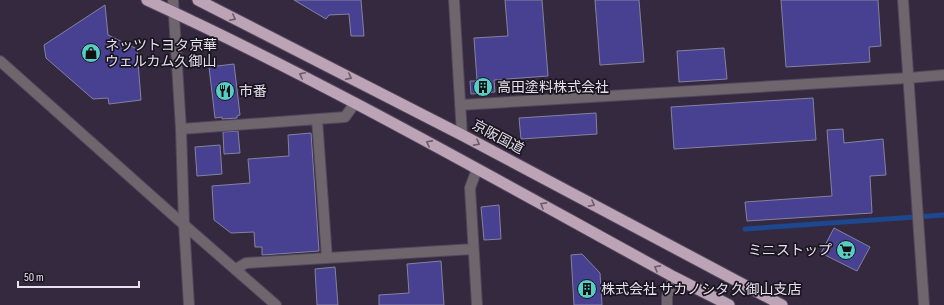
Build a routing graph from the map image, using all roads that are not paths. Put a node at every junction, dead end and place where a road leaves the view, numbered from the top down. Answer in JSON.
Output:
{"nodes":[{"id":1,"x":147,"y":0,"type":"edge"},
{"id":2,"x":173,"y":0,"type":"edge"},
{"id":3,"x":198,"y":0,"type":"edge"},
{"id":4,"x":454,"y":0,"type":"edge"},
{"id":5,"x":903,"y":0,"type":"edge"},
{"id":6,"x":174,"y":12,"type":"junction"},
{"id":7,"x":2,"y":64,"type":"edge"},
{"id":8,"x":944,"y":75,"type":"edge"},
{"id":9,"x":908,"y":78,"type":"junction"},
{"id":10,"x":355,"y":103,"type":"junction"},
{"id":11,"x":460,"y":105,"type":"junction"},
{"id":12,"x":317,"y":119,"type":"junction"},
{"id":13,"x":181,"y":129,"type":"junction"},
{"id":14,"x":462,"y":135,"type":"junction"},
{"id":15,"x":477,"y":169,"type":"junction"},
{"id":16,"x":184,"y":224,"type":"junction"},
{"id":17,"x":473,"y":249,"type":"junction"},
{"id":18,"x":327,"y":258,"type":"junction"},
{"id":19,"x":236,"y":269,"type":"junction"},
{"id":20,"x":674,"y":278,"type":"junction"},
{"id":21,"x":189,"y":305,"type":"edge"},
{"id":22,"x":276,"y":305,"type":"edge"},
{"id":23,"x":477,"y":305,"type":"edge"},
{"id":24,"x":667,"y":305,"type":"edge"},
{"id":25,"x":729,"y":305,"type":"edge"},
{"id":26,"x":782,"y":305,"type":"edge"},
{"id":27,"x":924,"y":305,"type":"edge"}],
"edges":[{"from":1,"to":6,"type":"highway"},
{"from":2,"to":6,"type":"street"},
{"from":3,"to":14,"type":"highway","name":"京阪国道","one_way":true},
{"from":4,"to":11,"type":"street"},
{"from":5,"to":9,"type":"street"},
{"from":10,"to":6,"type":"highway","one_way":true},
{"from":6,"to":13,"type":"street"},
{"from":7,"to":16,"type":"street"},
{"from":8,"to":9,"type":"street"},
{"from":9,"to":11,"type":"street"},
{"from":9,"to":27,"type":"street"},
{"from":10,"to":12,"type":"street"},
{"from":15,"to":10,"type":"highway","one_way":true},
{"from":11,"to":14,"type":"street"},
{"from":12,"to":13,"type":"street"},
{"from":12,"to":18,"type":"street"},
{"from":13,"to":16,"type":"street"},
{"from":14,"to":26,"type":"highway","name":"京阪国道","one_way":true},
{"from":15,"to":17,"type":"street"},
{"from":20,"to":15,"type":"highway","one_way":true},
{"from":16,"to":19,"type":"street"},
{"from":16,"to":21,"type":"street"},
{"from":17,"to":18,"type":"street"},
{"from":17,"to":23,"type":"street"},
{"from":18,"to":19,"type":"street"},
{"from":19,"to":22,"type":"street"},
{"from":20,"to":24,"type":"street"},
{"from":20,"to":25,"type":"highway"}]}
